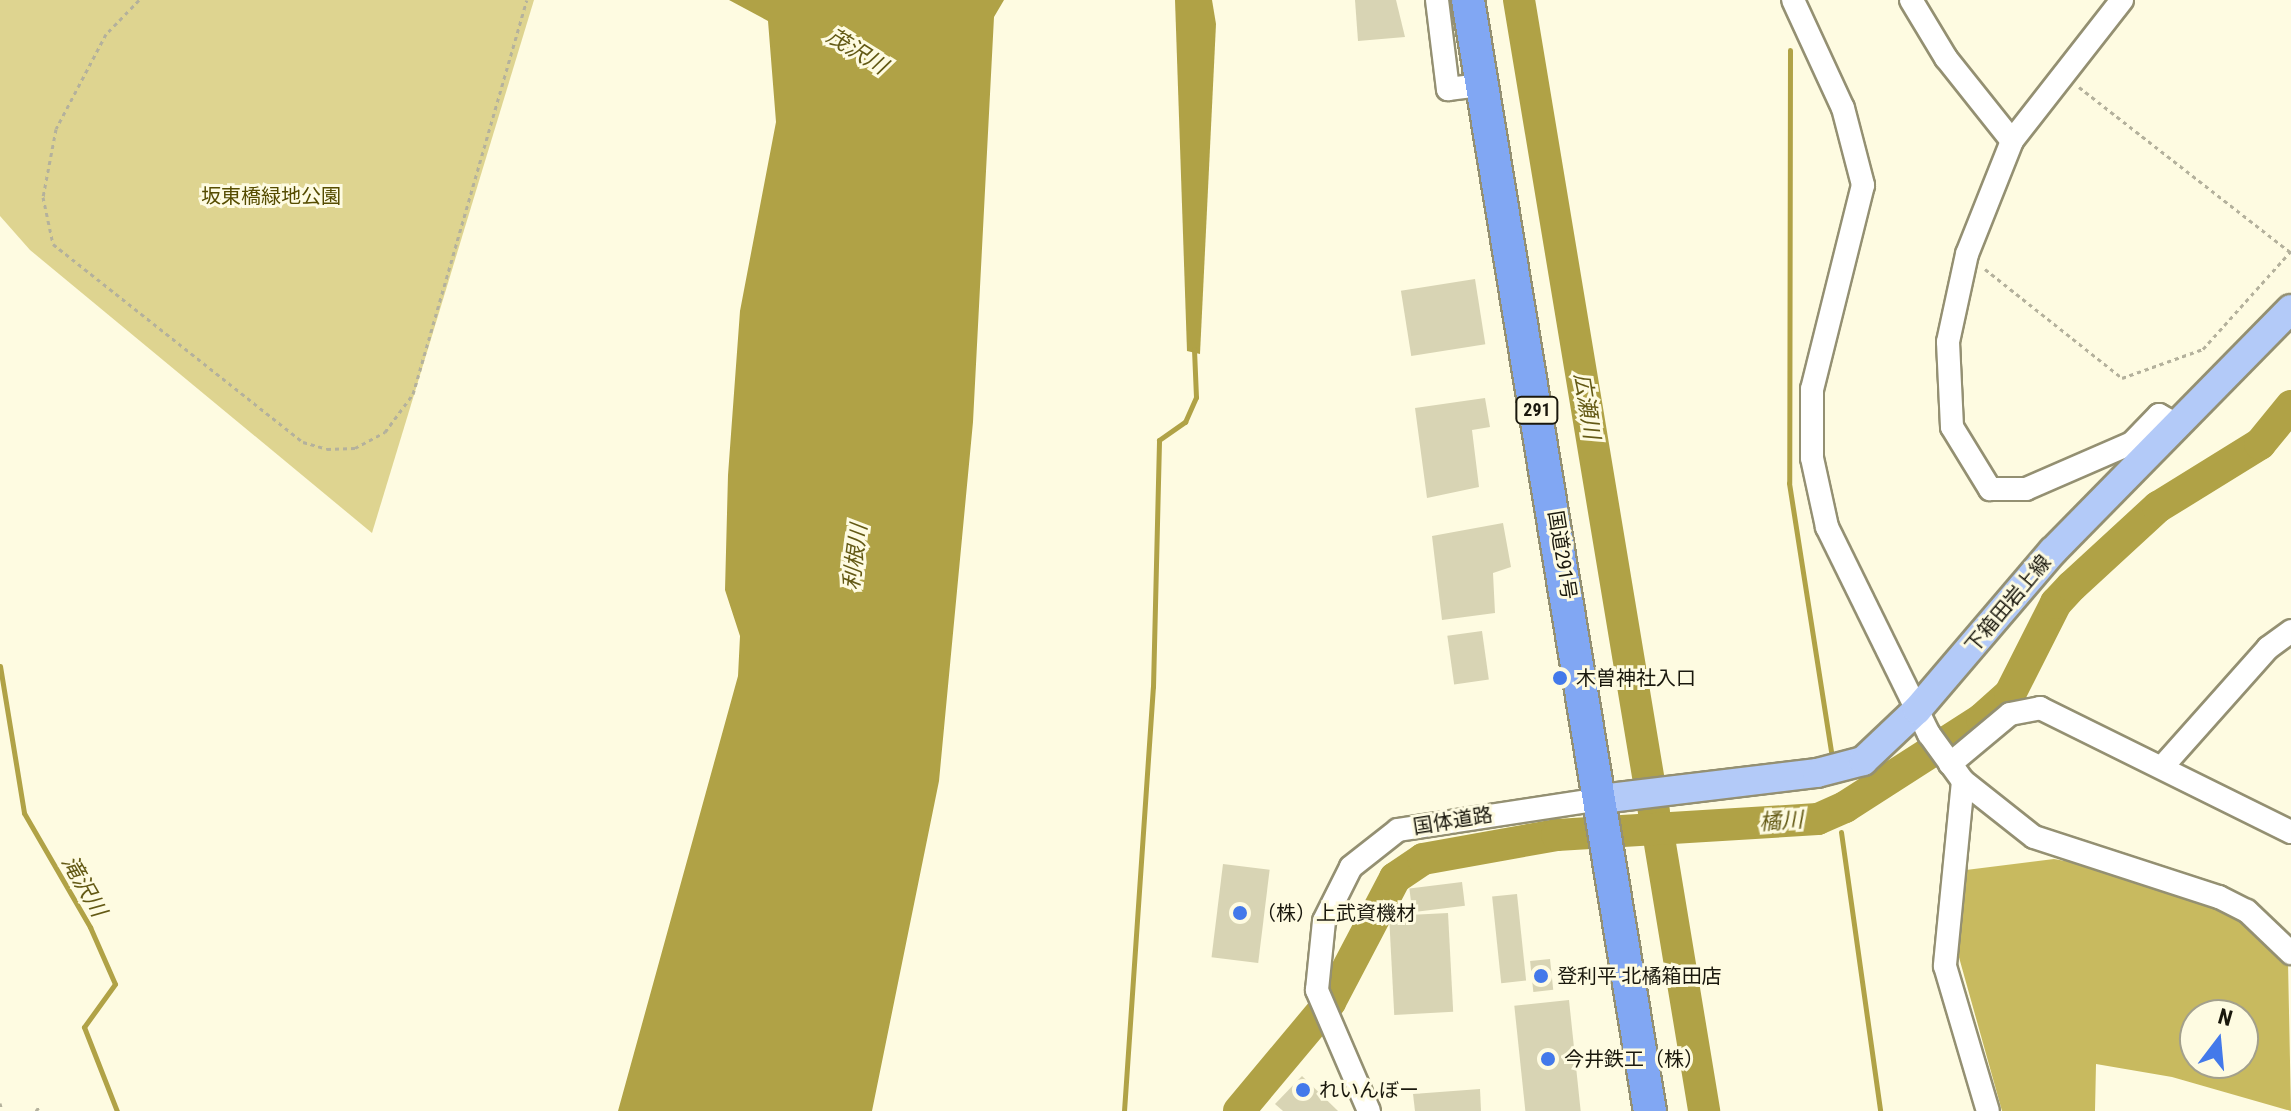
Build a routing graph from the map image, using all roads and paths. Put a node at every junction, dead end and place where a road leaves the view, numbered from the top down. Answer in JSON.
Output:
{"nodes":[{"id":1,"x":136,"y":0,"type":"edge"},
{"id":2,"x":527,"y":0,"type":"edge"},
{"id":3,"x":1437,"y":0,"type":"edge"},
{"id":4,"x":1468,"y":0,"type":"edge"},
{"id":5,"x":1793,"y":0,"type":"edge"},
{"id":6,"x":1911,"y":0,"type":"edge"},
{"id":7,"x":2122,"y":0,"type":"edge"},
{"id":8,"x":2063,"y":75,"type":"junction"},
{"id":9,"x":1480,"y":85,"type":"junction"},
{"id":10,"x":2012,"y":141,"type":"junction"},
{"id":11,"x":2290,"y":252,"type":"edge"},
{"id":12,"x":1967,"y":254,"type":"junction"},
{"id":13,"x":2291,"y":309,"type":"edge"},
{"id":14,"x":2175,"y":424,"type":"junction"},
{"id":15,"x":2291,"y":631,"type":"edge"},
{"id":16,"x":1923,"y":722,"type":"junction"},
{"id":17,"x":2163,"y":766,"type":"junction"},
{"id":18,"x":1953,"y":768,"type":"junction"},
{"id":19,"x":1602,"y":810,"type":"junction"},
{"id":20,"x":2291,"y":832,"type":"edge"},
{"id":21,"x":2291,"y":953,"type":"edge"},
{"id":22,"x":0,"y":1103,"type":"edge"},
{"id":23,"x":2,"y":1111,"type":"edge"},
{"id":24,"x":1369,"y":1111,"type":"edge"},
{"id":25,"x":1650,"y":1111,"type":"edge"},
{"id":26,"x":1988,"y":1111,"type":"edge"}],
"edges":[{"from":1,"to":2,"type":"path"},
{"from":3,"to":9,"type":"street"},
{"from":4,"to":9,"type":"highway","name":"国道291号","number":"291"},
{"from":5,"to":16,"type":"street"},
{"from":6,"to":10,"type":"street"},
{"from":7,"to":8,"type":"street"},
{"from":8,"to":10,"type":"street"},
{"from":8,"to":11,"type":"path"},
{"from":9,"to":19,"type":"highway","name":"国道291号","number":"291"},
{"from":10,"to":12,"type":"street"},
{"from":11,"to":12,"type":"path"},
{"from":12,"to":14,"type":"street"},
{"from":13,"to":14,"type":"main road","name":"下箱田岩上線"},
{"from":14,"to":16,"type":"main road","name":"下箱田岩上線"},
{"from":15,"to":17,"type":"street"},
{"from":16,"to":18,"type":"street"},
{"from":16,"to":19,"type":"main road","name":"下箱田岩上線"},
{"from":17,"to":18,"type":"street"},
{"from":17,"to":20,"type":"street"},
{"from":18,"to":21,"type":"street"},
{"from":18,"to":26,"type":"street"},
{"from":19,"to":24,"type":"street","name":"国体道路"},
{"from":19,"to":25,"type":"highway","name":"国道291号","number":"291"},
{"from":22,"to":23,"type":"path"}]}
